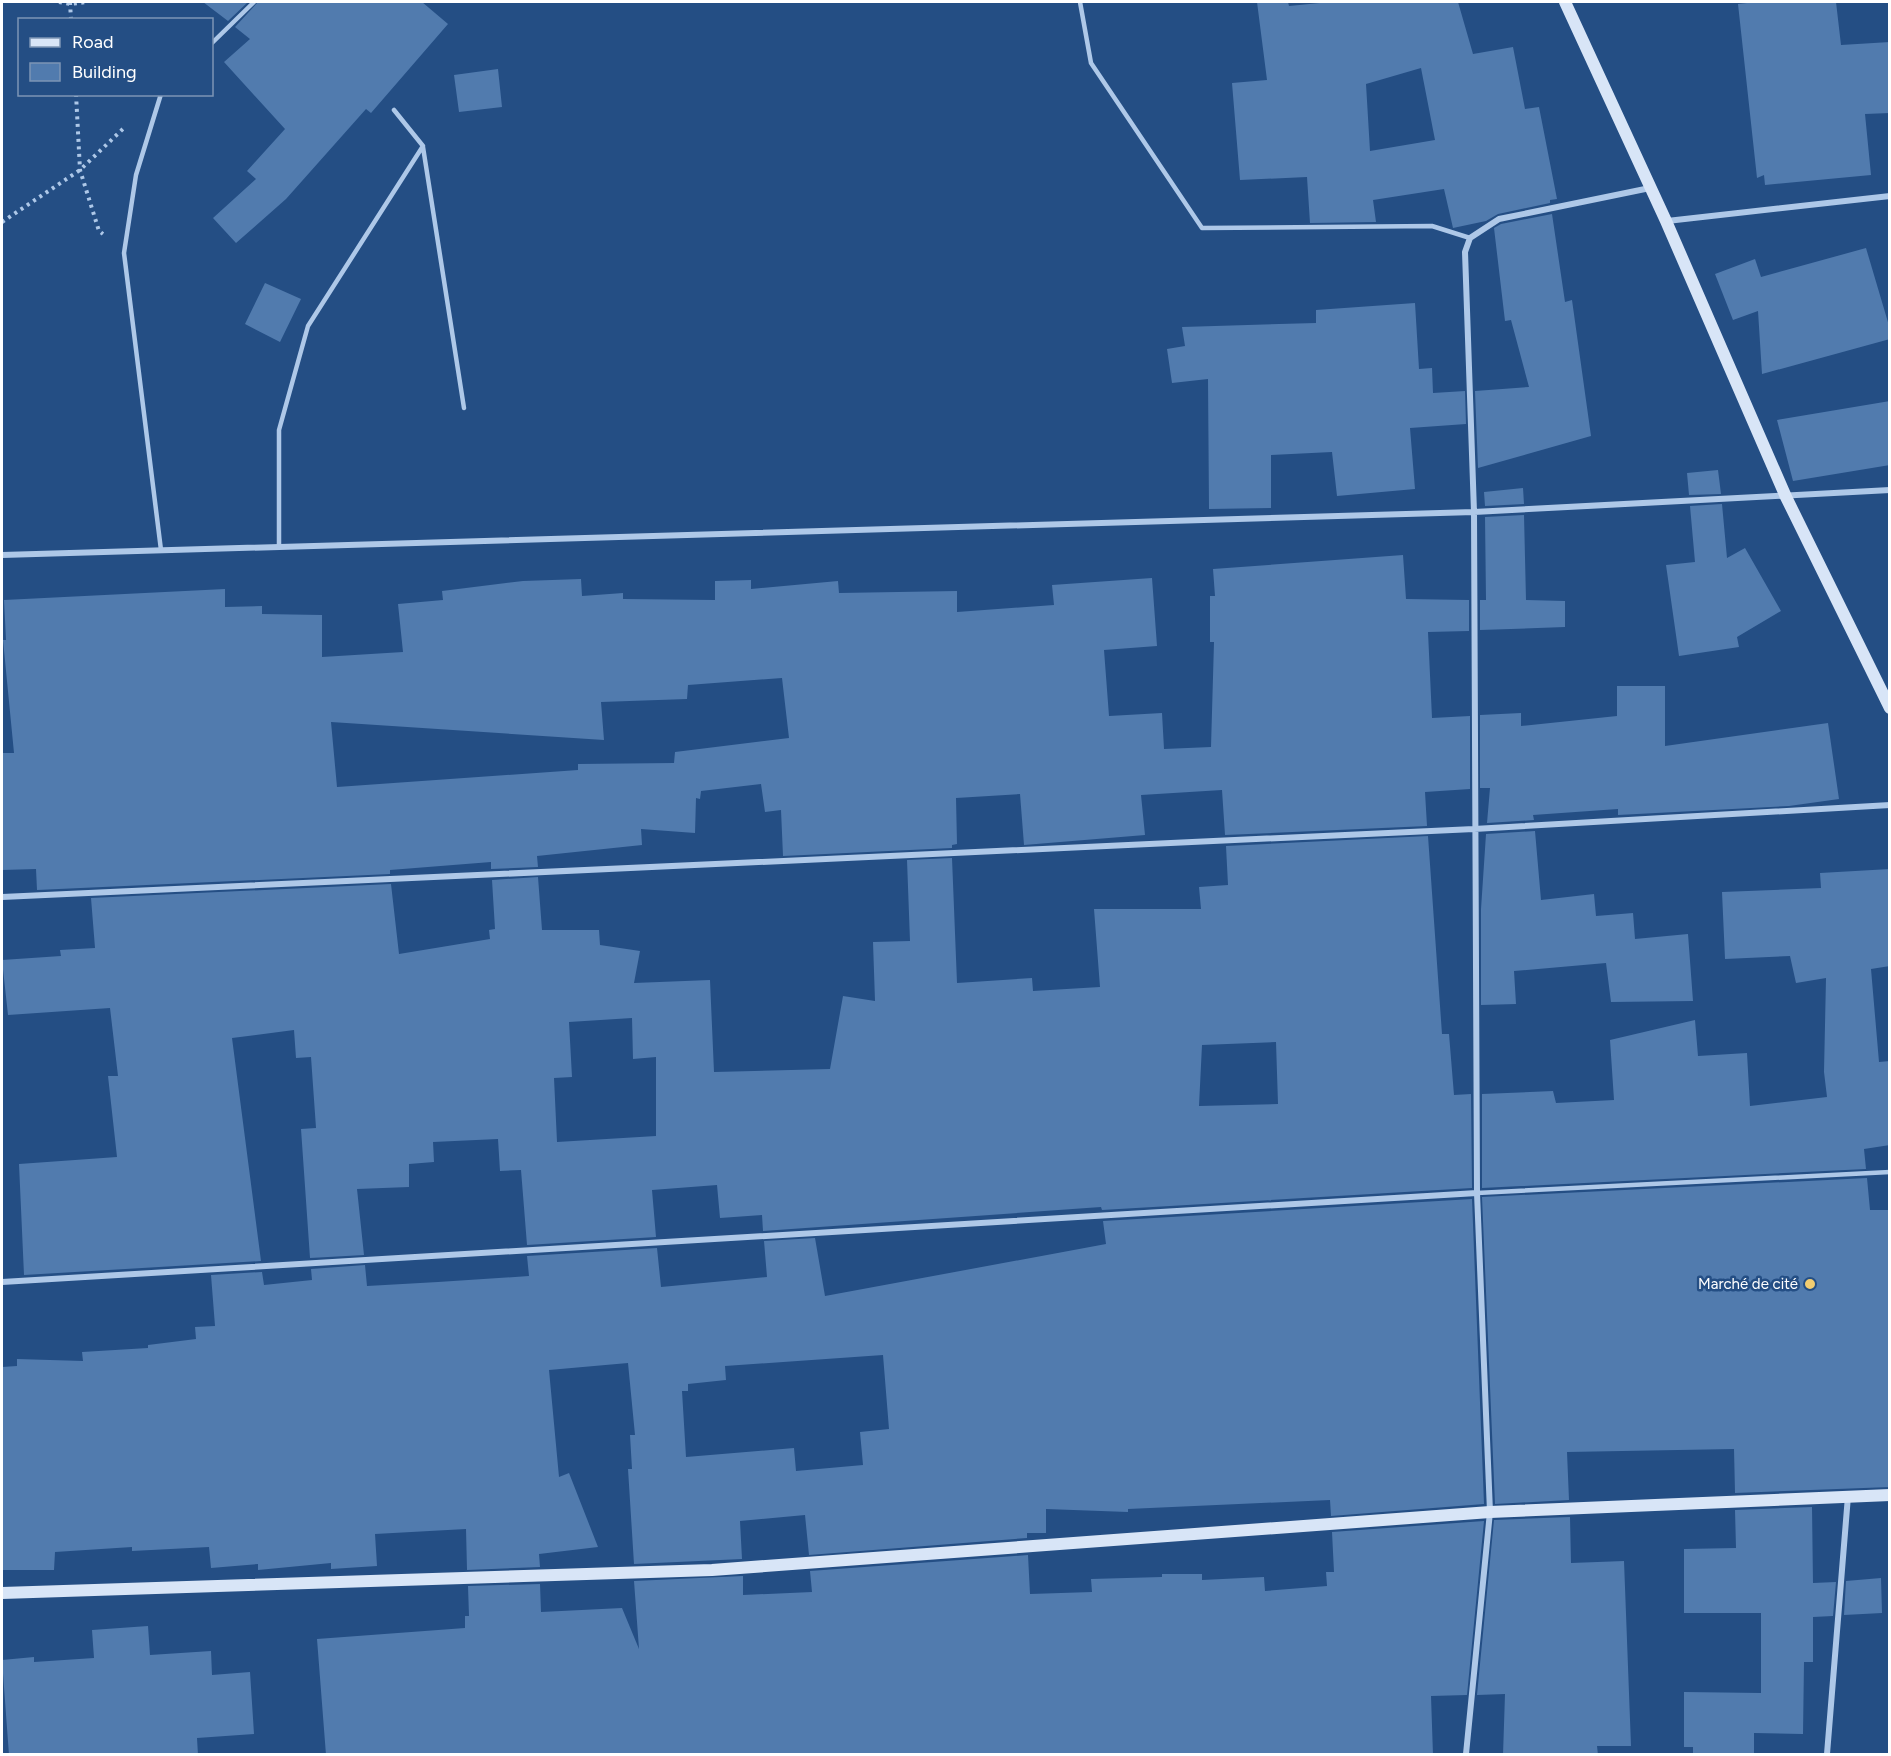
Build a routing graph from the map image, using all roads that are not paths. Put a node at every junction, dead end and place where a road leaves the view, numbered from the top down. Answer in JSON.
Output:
{"nodes":[{"id":1,"x":254,"y":2,"type":"edge"},
{"id":2,"x":1080,"y":2,"type":"edge"},
{"id":3,"x":1565,"y":2,"type":"edge"},
{"id":4,"x":213,"y":42,"type":"edge"},
{"id":5,"x":160,"y":96,"type":"edge"},
{"id":6,"x":394,"y":110,"type":"dead end"},
{"id":7,"x":423,"y":147,"type":"junction"},
{"id":8,"x":1650,"y":188,"type":"junction"},
{"id":9,"x":1890,"y":196,"type":"edge"},
{"id":10,"x":1666,"y":221,"type":"junction"},
{"id":11,"x":1470,"y":238,"type":"junction"},
{"id":12,"x":464,"y":408,"type":"dead end"},
{"id":13,"x":1890,"y":490,"type":"edge"},
{"id":14,"x":1786,"y":497,"type":"junction"},
{"id":15,"x":1474,"y":512,"type":"junction"},
{"id":16,"x":279,"y":547,"type":"junction"},
{"id":17,"x":161,"y":550,"type":"junction"},
{"id":18,"x":2,"y":555,"type":"edge"},
{"id":19,"x":1890,"y":708,"type":"edge"},
{"id":20,"x":1890,"y":805,"type":"edge"},
{"id":21,"x":1474,"y":829,"type":"junction"},
{"id":22,"x":2,"y":897,"type":"edge"},
{"id":23,"x":1890,"y":1172,"type":"edge"},
{"id":24,"x":1477,"y":1193,"type":"junction"},
{"id":25,"x":2,"y":1282,"type":"edge"},
{"id":26,"x":1890,"y":1495,"type":"edge"},
{"id":27,"x":1848,"y":1496,"type":"junction"},
{"id":28,"x":1490,"y":1512,"type":"junction"},
{"id":29,"x":2,"y":1593,"type":"edge"},
{"id":30,"x":1466,"y":1755,"type":"edge"},
{"id":31,"x":1827,"y":1755,"type":"edge"}],
"edges":[{"from":1,"to":4,"type":"lane"},
{"from":2,"to":11,"type":"lane"},
{"from":3,"to":8,"type":"street"},
{"from":5,"to":17,"type":"lane"},
{"from":6,"to":7,"type":"lane"},
{"from":7,"to":12,"type":"lane"},
{"from":7,"to":16,"type":"lane"},
{"from":8,"to":10,"type":"street"},
{"from":8,"to":11,"type":"street"},
{"from":9,"to":10,"type":"street"},
{"from":10,"to":14,"type":"street"},
{"from":11,"to":15,"type":"street"},
{"from":13,"to":14,"type":"street"},
{"from":14,"to":15,"type":"street"},
{"from":14,"to":19,"type":"street"},
{"from":15,"to":16,"type":"street"},
{"from":15,"to":21,"type":"street"},
{"from":16,"to":17,"type":"street"},
{"from":17,"to":18,"type":"street"},
{"from":20,"to":21,"type":"street"},
{"from":21,"to":22,"type":"street"},
{"from":21,"to":24,"type":"street"},
{"from":23,"to":24,"type":"lane"},
{"from":24,"to":25,"type":"street"},
{"from":24,"to":28,"type":"street"},
{"from":26,"to":27,"type":"street"},
{"from":27,"to":28,"type":"street"},
{"from":27,"to":31,"type":"street"},
{"from":28,"to":29,"type":"street"},
{"from":28,"to":30,"type":"street"}]}
